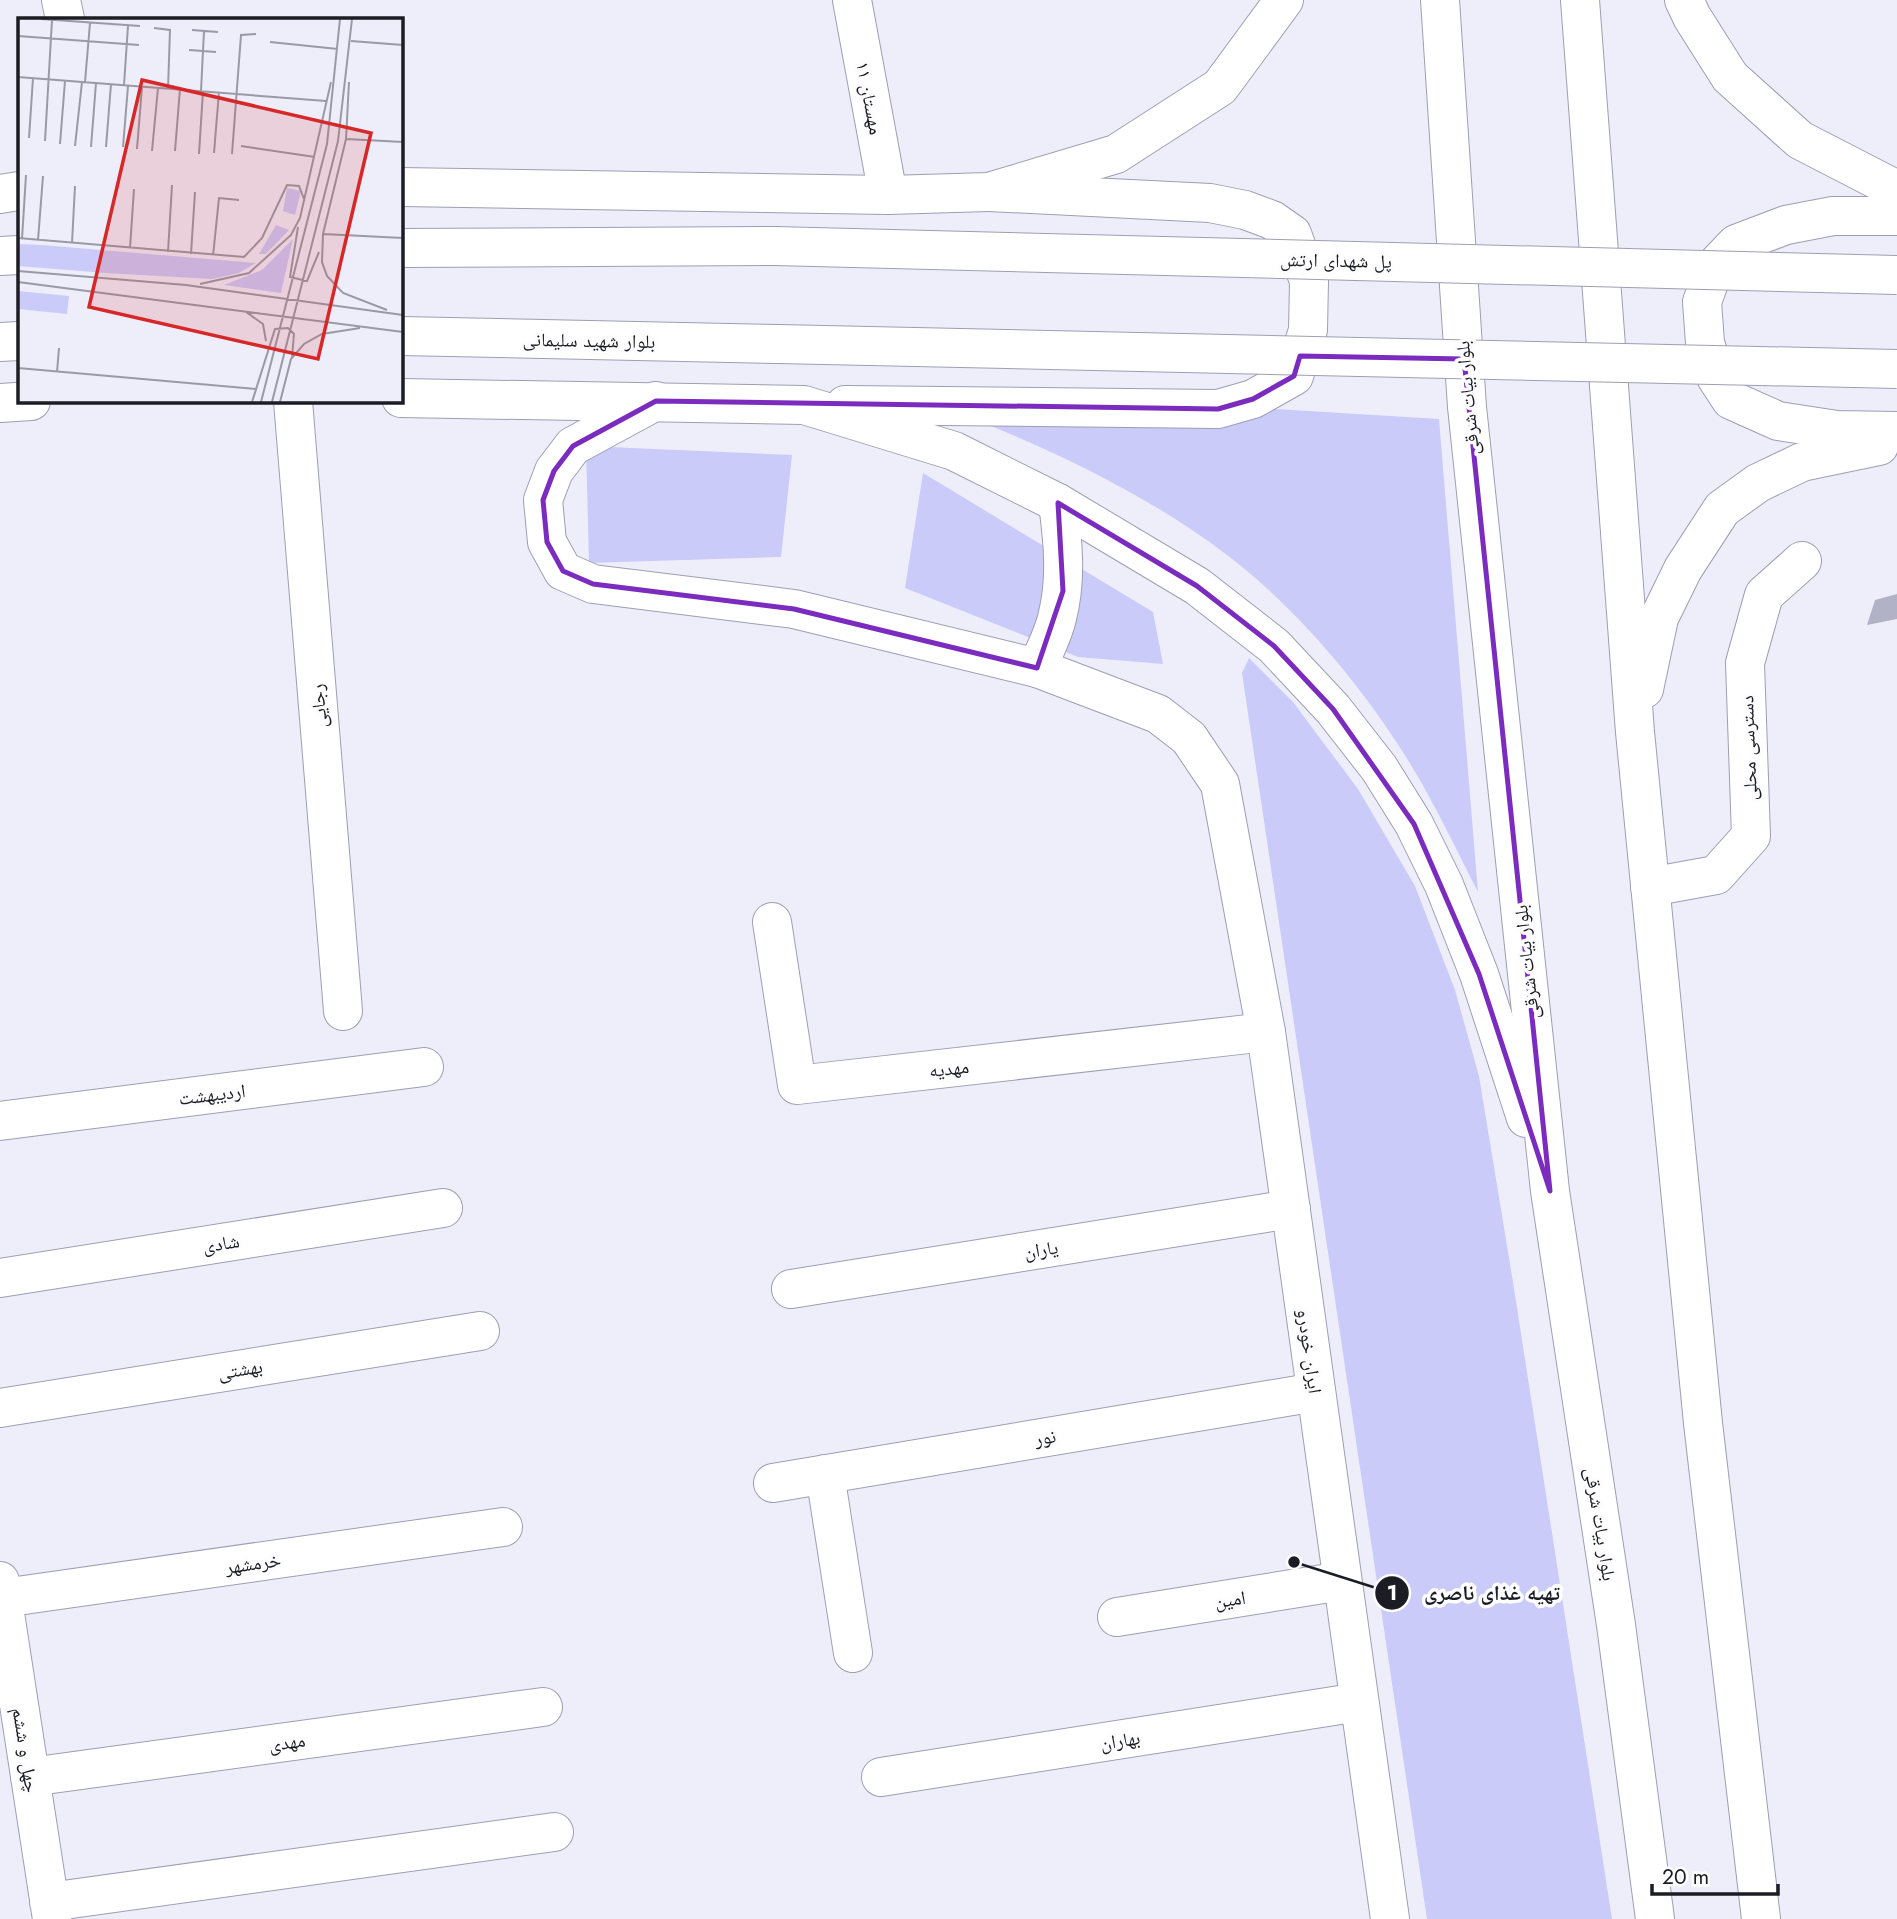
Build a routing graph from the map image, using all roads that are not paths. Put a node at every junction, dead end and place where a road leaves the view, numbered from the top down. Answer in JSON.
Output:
{"nodes":[{"id":1,"x":61,"y":0,"type":"edge"},
{"id":2,"x":852,"y":0,"type":"edge"},
{"id":3,"x":1284,"y":0,"type":"edge"},
{"id":4,"x":1440,"y":0,"type":"edge"},
{"id":5,"x":1580,"y":0,"type":"edge"},
{"id":6,"x":1684,"y":0,"type":"edge"},
{"id":7,"x":65,"y":18,"type":"edge"},
{"id":8,"x":402,"y":187,"type":"edge"},
{"id":9,"x":1897,"y":190,"type":"edge"},
{"id":10,"x":18,"y":191,"type":"edge"},
{"id":11,"x":989,"y":192,"type":"junction"},
{"id":12,"x":0,"y":194,"type":"edge"},
{"id":13,"x":888,"y":195,"type":"junction"},
{"id":14,"x":1897,"y":216,"type":"edge"},
{"id":15,"x":402,"y":248,"type":"edge"},
{"id":16,"x":18,"y":255,"type":"edge"},
{"id":17,"x":0,"y":256,"type":"edge"},
{"id":18,"x":1897,"y":275,"type":"edge"},
{"id":19,"x":402,"y":336,"type":"edge"},
{"id":20,"x":18,"y":341,"type":"edge"},
{"id":21,"x":0,"y":342,"type":"edge"},
{"id":22,"x":1897,"y":369,"type":"edge"},
{"id":23,"x":402,"y":398,"type":"edge"},
{"id":24,"x":18,"y":401,"type":"edge"},
{"id":25,"x":656,"y":401,"type":"junction"},
{"id":26,"x":0,"y":402,"type":"edge"},
{"id":27,"x":293,"y":402,"type":"edge"},
{"id":28,"x":804,"y":405,"type":"junction"},
{"id":29,"x":1897,"y":431,"type":"edge"},
{"id":30,"x":1897,"y":442,"type":"edge"},
{"id":31,"x":1058,"y":503,"type":"junction"},
{"id":32,"x":1802,"y":561,"type":"dead end"},
{"id":33,"x":1037,"y":668,"type":"junction"},
{"id":34,"x":1635,"y":732,"type":"junction"},
{"id":35,"x":1650,"y":887,"type":"junction"},
{"id":36,"x":772,"y":922,"type":"dead end"},
{"id":37,"x":343,"y":1011,"type":"dead end"},
{"id":38,"x":1266,"y":1032,"type":"junction"},
{"id":39,"x":424,"y":1067,"type":"dead end"},
{"id":40,"x":0,"y":1121,"type":"edge"},
{"id":41,"x":1550,"y":1191,"type":"junction"},
{"id":42,"x":443,"y":1208,"type":"dead end"},
{"id":43,"x":1291,"y":1209,"type":"junction"},
{"id":44,"x":0,"y":1278,"type":"edge"},
{"id":45,"x":791,"y":1289,"type":"dead end"},
{"id":46,"x":480,"y":1331,"type":"dead end"},
{"id":47,"x":1316,"y":1392,"type":"junction"},
{"id":48,"x":0,"y":1408,"type":"edge"},
{"id":49,"x":825,"y":1474,"type":"junction"},
{"id":50,"x":773,"y":1483,"type":"dead end"},
{"id":51,"x":503,"y":1527,"type":"dead end"},
{"id":52,"x":1342,"y":1581,"type":"junction"},
{"id":53,"x":1,"y":1589,"type":"edge"},
{"id":54,"x":1117,"y":1617,"type":"dead end"},
{"id":55,"x":853,"y":1653,"type":"dead end"},
{"id":56,"x":9,"y":1700,"type":"edge"},
{"id":57,"x":1359,"y":1702,"type":"junction"},
{"id":58,"x":543,"y":1707,"type":"dead end"},
{"id":59,"x":30,"y":1777,"type":"junction"},
{"id":60,"x":881,"y":1777,"type":"dead end"},
{"id":61,"x":554,"y":1832,"type":"dead end"},
{"id":62,"x":50,"y":1910,"type":"edge"},
{"id":63,"x":1390,"y":1919,"type":"edge"},
{"id":64,"x":1655,"y":1919,"type":"edge"},
{"id":65,"x":1761,"y":1919,"type":"edge"}],
"edges":[{"from":1,"to":7,"type":"main road"},
{"from":2,"to":13,"type":"main road","name":"مهستان ۱۱"},
{"from":3,"to":11,"type":"main road"},
{"from":4,"to":41,"type":"main road","name":"بلوار بیات شرقی"},
{"from":5,"to":34,"type":"main road"},
{"from":6,"to":9,"type":"main road"},
{"from":8,"to":13,"type":"main road"},
{"from":10,"to":12,"type":"main road"},
{"from":11,"to":13,"type":"main road"},
{"from":11,"to":28,"type":"main road"},
{"from":14,"to":29,"type":"main road"},
{"from":15,"to":18,"type":"main road","name":"پل شهدای ارتش","bridge":true},
{"from":16,"to":17,"type":"main road"},
{"from":19,"to":22,"type":"main road","name":"بلوار شهید سلیمانی","bridge":true},
{"from":20,"to":21,"type":"main road"},
{"from":23,"to":25,"type":"main road"},
{"from":24,"to":26,"type":"main road"},
{"from":25,"to":28,"type":"main road"},
{"from":25,"to":33,"type":"main road"},
{"from":27,"to":37,"type":"main road","name":"رجایی"},
{"from":28,"to":31,"type":"main road"},
{"from":30,"to":34,"type":"main road"},
{"from":31,"to":33,"type":"main road"},
{"from":31,"to":41,"type":"main road"},
{"from":32,"to":35,"type":"main road","name":"دسترسی محلی"},
{"from":33,"to":38,"type":"main road","name":"ایران خودرو"},
{"from":34,"to":35,"type":"main road"},
{"from":35,"to":65,"type":"main road"},
{"from":36,"to":38,"type":"main road","name":"مهدیه"},
{"from":38,"to":43,"type":"main road","name":"ایران خودرو"},
{"from":39,"to":40,"type":"main road","name":"اردیبهشت"},
{"from":41,"to":64,"type":"main road","name":"بلوار بیات شرقی"},
{"from":42,"to":44,"type":"main road","name":"شادی"},
{"from":43,"to":45,"type":"main road","name":"یاران"},
{"from":43,"to":47,"type":"main road","name":"ایران خودرو"},
{"from":46,"to":48,"type":"main road","name":"بهشتی"},
{"from":47,"to":49,"type":"main road","name":"نور"},
{"from":47,"to":52,"type":"main road","name":"ایران خودرو"},
{"from":49,"to":50,"type":"main road","name":"نور"},
{"from":49,"to":55,"type":"main road"},
{"from":51,"to":53,"type":"main road","name":"خرمشهر"},
{"from":52,"to":54,"type":"main road","name":"امین"},
{"from":52,"to":57,"type":"main road","name":"ایران خودرو"},
{"from":53,"to":56,"type":"main road","name":"چهل و ششم"},
{"from":56,"to":59,"type":"main road","name":"چهل و ششم"},
{"from":57,"to":60,"type":"main road","name":"بهاران"},
{"from":57,"to":63,"type":"main road","name":"ایران خودرو"},
{"from":58,"to":59,"type":"main road","name":"مهدی"},
{"from":59,"to":62,"type":"main road","name":"چهل و ششم"},
{"from":61,"to":62,"type":"main road"}]}
